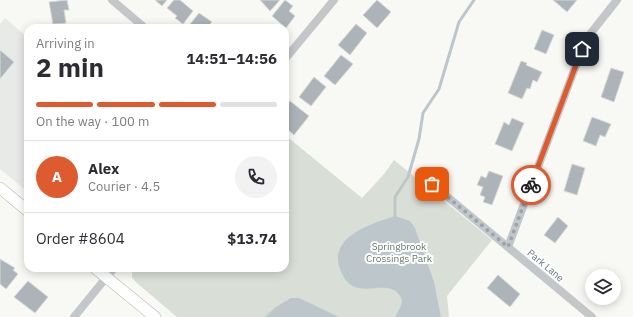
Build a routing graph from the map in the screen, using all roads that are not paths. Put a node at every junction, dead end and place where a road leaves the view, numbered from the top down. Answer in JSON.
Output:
{"nodes":[{"id":1,"x":112,"y":0,"type":"edge"},
{"id":2,"x":617,"y":0,"type":"edge"},
{"id":3,"x":330,"y":1,"type":"edge"},
{"id":4,"x":140,"y":24,"type":"edge"},
{"id":5,"x":289,"y":54,"type":"edge"},
{"id":6,"x":432,"y":184,"type":"dead end"},
{"id":7,"x":0,"y":188,"type":"edge"},
{"id":8,"x":24,"y":208,"type":"edge"},
{"id":9,"x":508,"y":247,"type":"junction"},
{"id":10,"x":100,"y":272,"type":"edge"},
{"id":11,"x":110,"y":272,"type":"edge"},
{"id":12,"x":106,"y":277,"type":"junction"},
{"id":13,"x":74,"y":317,"type":"edge"},
{"id":14,"x":155,"y":317,"type":"edge"},
{"id":15,"x":592,"y":317,"type":"edge"}],
"edges":[{"from":1,"to":4,"type":"street"},
{"from":2,"to":9,"type":"street"},
{"from":3,"to":5,"type":"street"},
{"from":6,"to":9,"type":"street","name":"Park Lane"},
{"from":7,"to":8,"type":"main road"},
{"from":9,"to":15,"type":"street","name":"Park Lane"},
{"from":10,"to":12,"type":"main road"},
{"from":11,"to":12,"type":"street"},
{"from":12,"to":13,"type":"street"},
{"from":12,"to":14,"type":"main road"}]}
